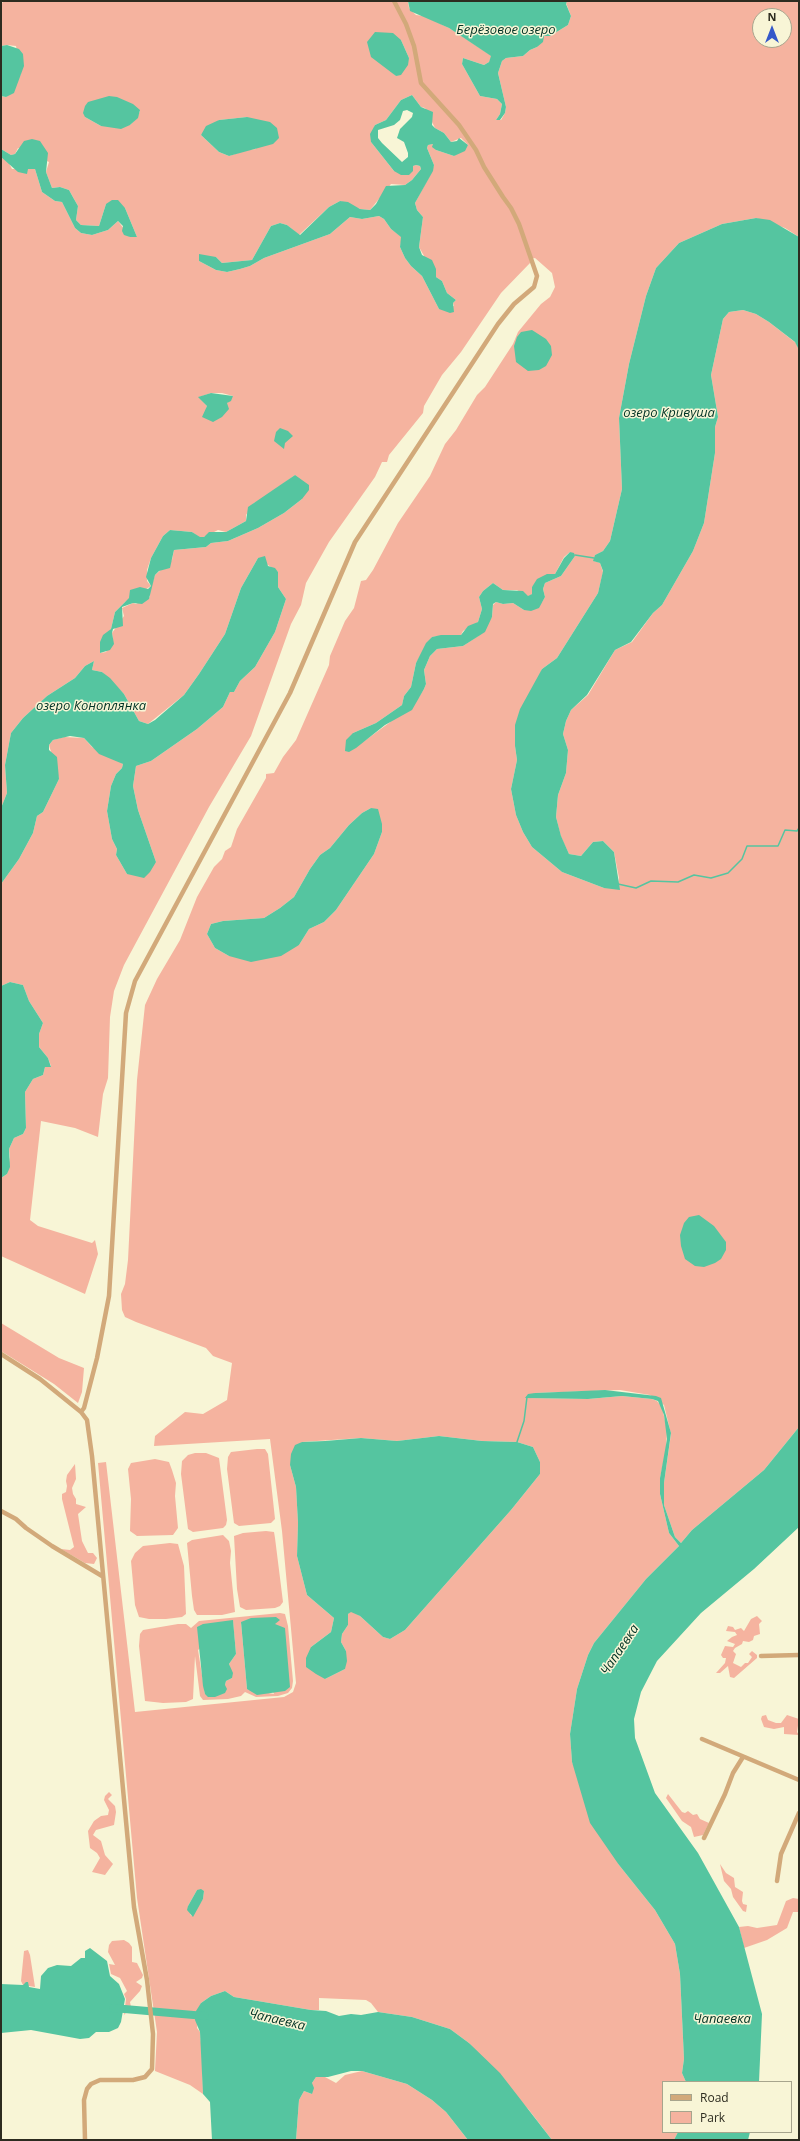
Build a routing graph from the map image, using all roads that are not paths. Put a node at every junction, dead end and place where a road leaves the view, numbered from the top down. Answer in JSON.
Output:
{"nodes":[{"id":1,"x":394,"y":1,"type":"edge"},
{"id":2,"x":1,"y":1354,"type":"edge"},
{"id":3,"x":81,"y":1412,"type":"junction"},
{"id":4,"x":1,"y":1511,"type":"edge"},
{"id":5,"x":102,"y":1576,"type":"junction"},
{"id":6,"x":799,"y":1655,"type":"edge"},
{"id":7,"x":760,"y":1656,"type":"dead end"},
{"id":8,"x":702,"y":1739,"type":"dead end"},
{"id":9,"x":743,"y":1757,"type":"junction"},
{"id":10,"x":799,"y":1780,"type":"edge"},
{"id":11,"x":799,"y":1813,"type":"edge"},
{"id":12,"x":704,"y":1838,"type":"dead end"},
{"id":13,"x":777,"y":1881,"type":"dead end"},
{"id":14,"x":85,"y":2140,"type":"edge"}],
"edges":[{"from":1,"to":3,"type":"street"},
{"from":2,"to":3,"type":"street"},
{"from":3,"to":5,"type":"street"},
{"from":4,"to":5,"type":"street"},
{"from":5,"to":14,"type":"street"},
{"from":6,"to":7,"type":"street"},
{"from":8,"to":9,"type":"street"},
{"from":9,"to":10,"type":"street"},
{"from":9,"to":12,"type":"street"},
{"from":11,"to":13,"type":"street"}]}
